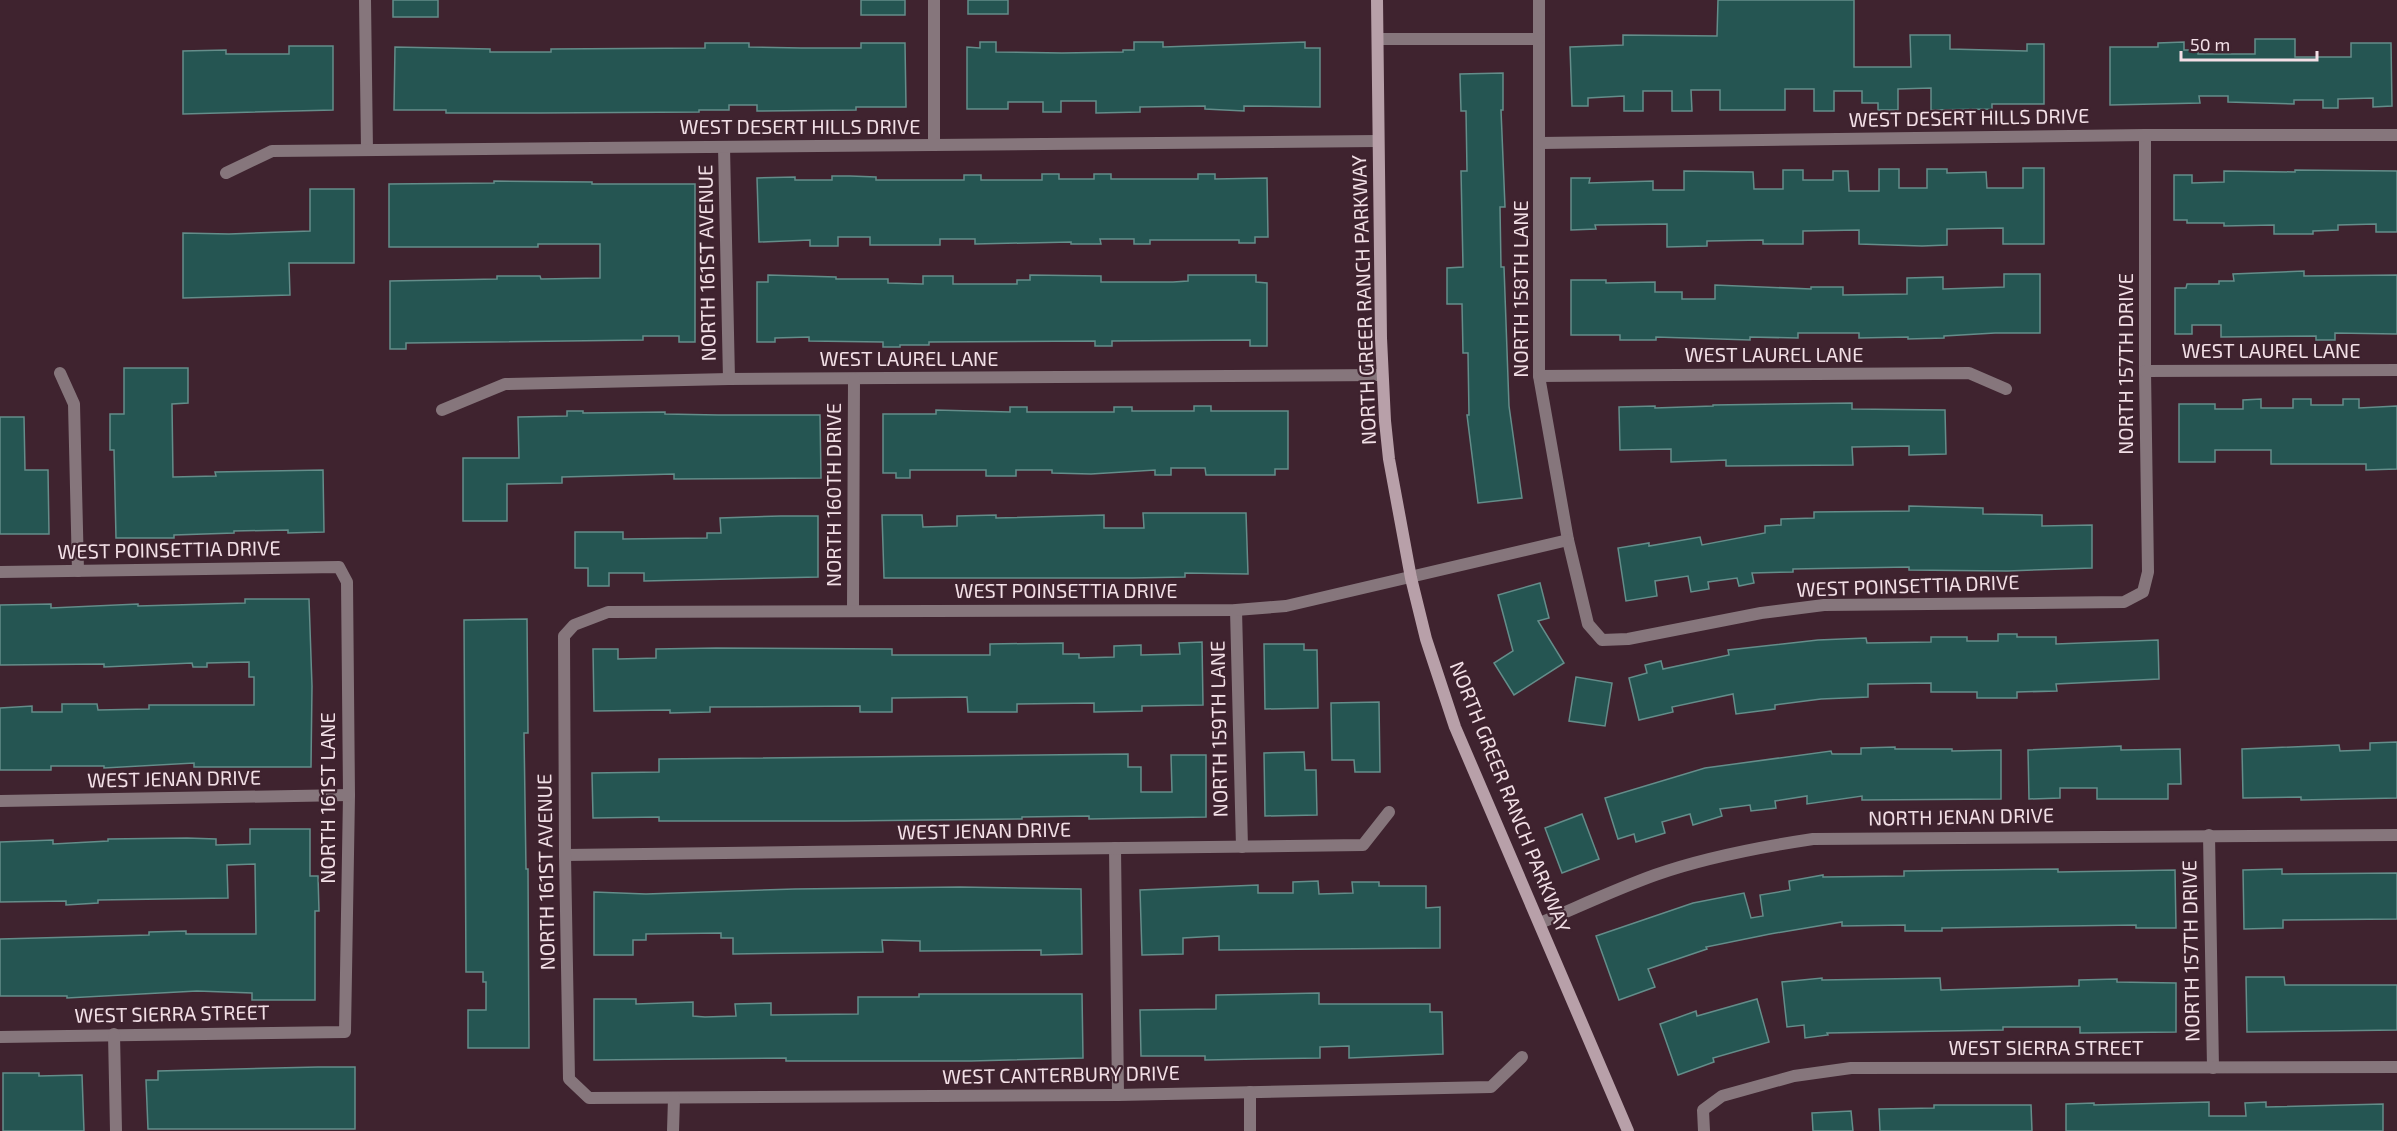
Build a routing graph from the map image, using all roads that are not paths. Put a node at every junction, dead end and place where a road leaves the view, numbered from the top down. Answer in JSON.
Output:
{"nodes":[{"id":1,"x":365,"y":0,"type":"edge"},
{"id":2,"x":934,"y":0,"type":"edge"},
{"id":3,"x":1377,"y":0,"type":"edge"},
{"id":4,"x":1539,"y":0,"type":"edge"},
{"id":5,"x":1378,"y":39,"type":"junction"},
{"id":6,"x":1539,"y":39,"type":"junction"},
{"id":7,"x":2145,"y":135,"type":"junction"},
{"id":8,"x":2397,"y":135,"type":"edge"},
{"id":9,"x":1378,"y":141,"type":"junction"},
{"id":10,"x":1541,"y":143,"type":"junction"},
{"id":11,"x":934,"y":145,"type":"junction"},
{"id":12,"x":724,"y":147,"type":"junction"},
{"id":13,"x":367,"y":150,"type":"junction"},
{"id":14,"x":226,"y":173,"type":"dead end"},
{"id":15,"x":2397,"y":370,"type":"edge"},
{"id":16,"x":2145,"y":371,"type":"junction"},
{"id":17,"x":60,"y":373,"type":"dead end"},
{"id":18,"x":1382,"y":375,"type":"junction"},
{"id":19,"x":1539,"y":376,"type":"junction"},
{"id":20,"x":729,"y":379,"type":"junction"},
{"id":21,"x":854,"y":379,"type":"junction"},
{"id":22,"x":2006,"y":389,"type":"dead end"},
{"id":23,"x":441,"y":410,"type":"dead end"},
{"id":24,"x":1568,"y":540,"type":"junction"},
{"id":25,"x":339,"y":567,"type":"joint"},
{"id":26,"x":78,"y":571,"type":"junction"},
{"id":27,"x":0,"y":572,"type":"edge"},
{"id":28,"x":1411,"y":578,"type":"junction"},
{"id":29,"x":2143,"y":592,"type":"joint"},
{"id":30,"x":1236,"y":610,"type":"junction"},
{"id":31,"x":853,"y":611,"type":"junction"},
{"id":32,"x":564,"y":636,"type":"joint"},
{"id":33,"x":1602,"y":640,"type":"joint"},
{"id":34,"x":350,"y":795,"type":"junction"},
{"id":35,"x":0,"y":801,"type":"edge"},
{"id":36,"x":1389,"y":812,"type":"dead end"},
{"id":37,"x":2209,"y":835,"type":"junction"},
{"id":38,"x":2397,"y":835,"type":"edge"},
{"id":39,"x":1242,"y":847,"type":"junction"},
{"id":40,"x":1115,"y":849,"type":"junction"},
{"id":41,"x":564,"y":855,"type":"junction"},
{"id":42,"x":1540,"y":924,"type":"junction"},
{"id":43,"x":345,"y":1032,"type":"joint"},
{"id":44,"x":114,"y":1034,"type":"junction"},
{"id":45,"x":0,"y":1036,"type":"edge"},
{"id":46,"x":1521,"y":1057,"type":"dead end"},
{"id":47,"x":2397,"y":1067,"type":"edge"},
{"id":48,"x":2213,"y":1068,"type":"junction"},
{"id":49,"x":1250,"y":1092,"type":"junction"},
{"id":50,"x":1118,"y":1095,"type":"junction"},
{"id":51,"x":589,"y":1098,"type":"joint"},
{"id":52,"x":674,"y":1098,"type":"junction"},
{"id":53,"x":116,"y":1131,"type":"edge"},
{"id":54,"x":673,"y":1131,"type":"edge"},
{"id":55,"x":1250,"y":1131,"type":"edge"},
{"id":56,"x":1628,"y":1131,"type":"edge"},
{"id":57,"x":1704,"y":1131,"type":"edge"}],
"edges":[{"from":1,"to":13,"type":"street"},
{"from":2,"to":11,"type":"street"},
{"from":3,"to":5,"type":"street","name":"NORTH GREER RANCH PARKWAY"},
{"from":4,"to":6,"type":"street","name":"NORTH 158TH LANE"},
{"from":5,"to":6,"type":"street"},
{"from":5,"to":9,"type":"street","name":"NORTH GREER RANCH PARKWAY"},
{"from":6,"to":10,"type":"street","name":"NORTH 158TH LANE"},
{"from":7,"to":8,"type":"street","name":"WEST DESERT HILLS DRIVE"},
{"from":7,"to":10,"type":"street","name":"WEST DESERT HILLS DRIVE"},
{"from":7,"to":16,"type":"street","name":"NORTH 157TH DRIVE"},
{"from":9,"to":11,"type":"street","name":"WEST DESERT HILLS DRIVE"},
{"from":9,"to":18,"type":"street","name":"NORTH GREER RANCH PARKWAY"},
{"from":10,"to":19,"type":"street","name":"NORTH 158TH LANE"},
{"from":11,"to":12,"type":"street","name":"WEST DESERT HILLS DRIVE"},
{"from":12,"to":13,"type":"street","name":"WEST DESERT HILLS DRIVE"},
{"from":12,"to":20,"type":"street","name":"NORTH 161ST AVENUE"},
{"from":13,"to":14,"type":"street","name":"WEST DESERT HILLS DRIVE"},
{"from":15,"to":16,"type":"street","name":"WEST LAUREL LANE"},
{"from":16,"to":29,"type":"street","name":"NORTH 157TH DRIVE"},
{"from":17,"to":26,"type":"street"},
{"from":18,"to":21,"type":"street","name":"WEST LAUREL LANE"},
{"from":18,"to":28,"type":"street","name":"NORTH GREER RANCH PARKWAY"},
{"from":19,"to":22,"type":"street","name":"WEST LAUREL LANE"},
{"from":19,"to":24,"type":"street","name":"NORTH 158TH LANE"},
{"from":20,"to":21,"type":"street","name":"WEST LAUREL LANE"},
{"from":20,"to":23,"type":"street","name":"WEST LAUREL LANE"},
{"from":21,"to":31,"type":"street","name":"NORTH 160TH DRIVE"},
{"from":24,"to":28,"type":"street","name":"WEST POINSETTIA DRIVE"},
{"from":24,"to":33,"type":"street","name":"NORTH 158TH LANE"},
{"from":25,"to":26,"type":"street","name":"WEST POINSETTIA DRIVE"},
{"from":25,"to":34,"type":"street","name":"NORTH 161ST LANE"},
{"from":26,"to":27,"type":"street","name":"WEST POINSETTIA DRIVE"},
{"from":28,"to":30,"type":"street","name":"WEST POINSETTIA DRIVE"},
{"from":28,"to":42,"type":"street","name":"NORTH GREER RANCH PARKWAY"},
{"from":29,"to":33,"type":"street","name":"WEST POINSETTIA DRIVE"},
{"from":30,"to":31,"type":"street","name":"WEST POINSETTIA DRIVE"},
{"from":30,"to":39,"type":"street","name":"NORTH 159TH LANE"},
{"from":31,"to":32,"type":"street","name":"WEST POINSETTIA DRIVE"},
{"from":32,"to":41,"type":"street","name":"NORTH 161ST AVENUE"},
{"from":34,"to":35,"type":"street","name":"WEST JENAN DRIVE"},
{"from":34,"to":43,"type":"street","name":"NORTH 161ST LANE"},
{"from":36,"to":39,"type":"street","name":"WEST JENAN DRIVE"},
{"from":37,"to":38,"type":"street","name":"NORTH JENAN DRIVE"},
{"from":37,"to":42,"type":"street","name":"NORTH JENAN DRIVE"},
{"from":37,"to":48,"type":"street","name":"NORTH 157TH DRIVE"},
{"from":39,"to":40,"type":"street","name":"WEST JENAN DRIVE"},
{"from":40,"to":41,"type":"street","name":"WEST JENAN DRIVE"},
{"from":40,"to":50,"type":"street"},
{"from":41,"to":51,"type":"street","name":"NORTH 161ST AVENUE"},
{"from":42,"to":56,"type":"street","name":"NORTH GREER RANCH PARKWAY"},
{"from":43,"to":44,"type":"street","name":"WEST SIERRA STREET"},
{"from":44,"to":45,"type":"street","name":"WEST SIERRA STREET"},
{"from":44,"to":53,"type":"street"},
{"from":46,"to":49,"type":"street","name":"WEST CANTERBURY DRIVE"},
{"from":47,"to":48,"type":"street","name":"WEST SIERRA STREET"},
{"from":48,"to":57,"type":"street","name":"WEST SIERRA STREET"},
{"from":49,"to":50,"type":"street","name":"WEST CANTERBURY DRIVE"},
{"from":49,"to":55,"type":"street"},
{"from":50,"to":52,"type":"street","name":"WEST CANTERBURY DRIVE"},
{"from":51,"to":52,"type":"street","name":"WEST CANTERBURY DRIVE"},
{"from":52,"to":54,"type":"street"}]}
